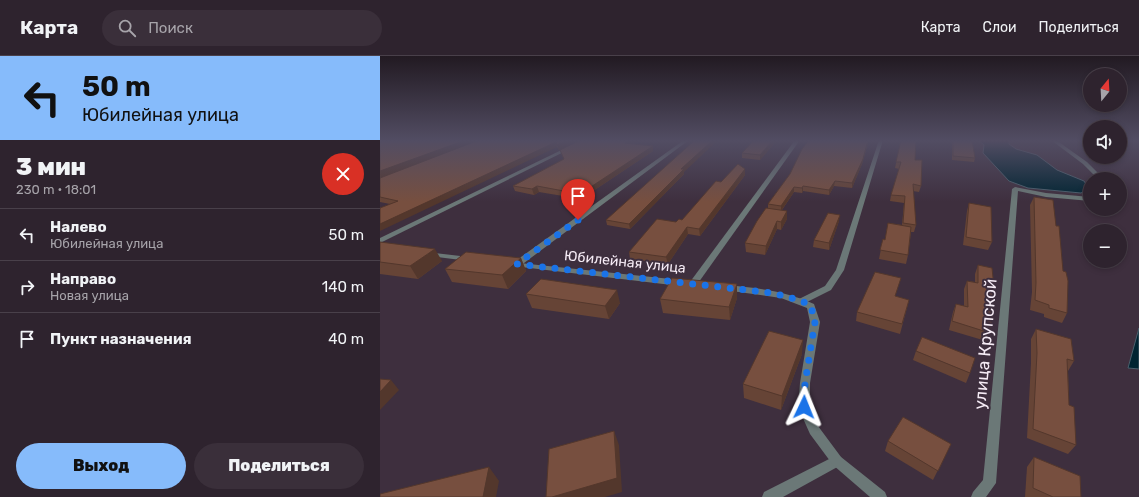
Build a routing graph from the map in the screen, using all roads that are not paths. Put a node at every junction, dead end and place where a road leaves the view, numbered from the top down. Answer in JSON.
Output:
{"nodes":[{"id":1,"x":544,"y":161,"type":"edge"},
{"id":2,"x":659,"y":161,"type":"edge"},
{"id":3,"x":783,"y":161,"type":"edge"},
{"id":4,"x":875,"y":161,"type":"edge"},
{"id":5,"x":1082,"y":161,"type":"edge"},
{"id":6,"x":1094,"y":172,"type":"edge"},
{"id":7,"x":1083,"y":198,"type":"edge"},
{"id":8,"x":380,"y":241,"type":"edge"},
{"id":9,"x":418,"y":253,"type":"edge"},
{"id":10,"x":479,"y":260,"type":"edge"},
{"id":11,"x":502,"y":262,"type":"edge"},
{"id":12,"x":517,"y":264,"type":"junction"},
{"id":13,"x":693,"y":284,"type":"junction"},
{"id":14,"x":802,"y":301,"type":"junction"},
{"id":15,"x":837,"y":461,"type":"junction"},
{"id":16,"x":769,"y":497,"type":"edge"},
{"id":17,"x":880,"y":497,"type":"edge"},
{"id":18,"x":978,"y":497,"type":"edge"}],
"edges":[{"from":1,"to":8,"type":"street"},
{"from":2,"to":12,"type":"street"},
{"from":3,"to":13,"type":"street"},
{"from":4,"to":14,"type":"street"},
{"from":5,"to":6,"type":"street"},
{"from":7,"to":18,"type":"street","name":"улица Крупской"},
{"from":9,"to":10,"type":"street"},
{"from":11,"to":12,"type":"street","name":"Юбилейная улица"},
{"from":12,"to":13,"type":"street","name":"Юбилейная улица"},
{"from":13,"to":14,"type":"street","name":"Юбилейная улица"},
{"from":14,"to":15,"type":"street"},
{"from":15,"to":16,"type":"street"},
{"from":15,"to":17,"type":"street"}]}
